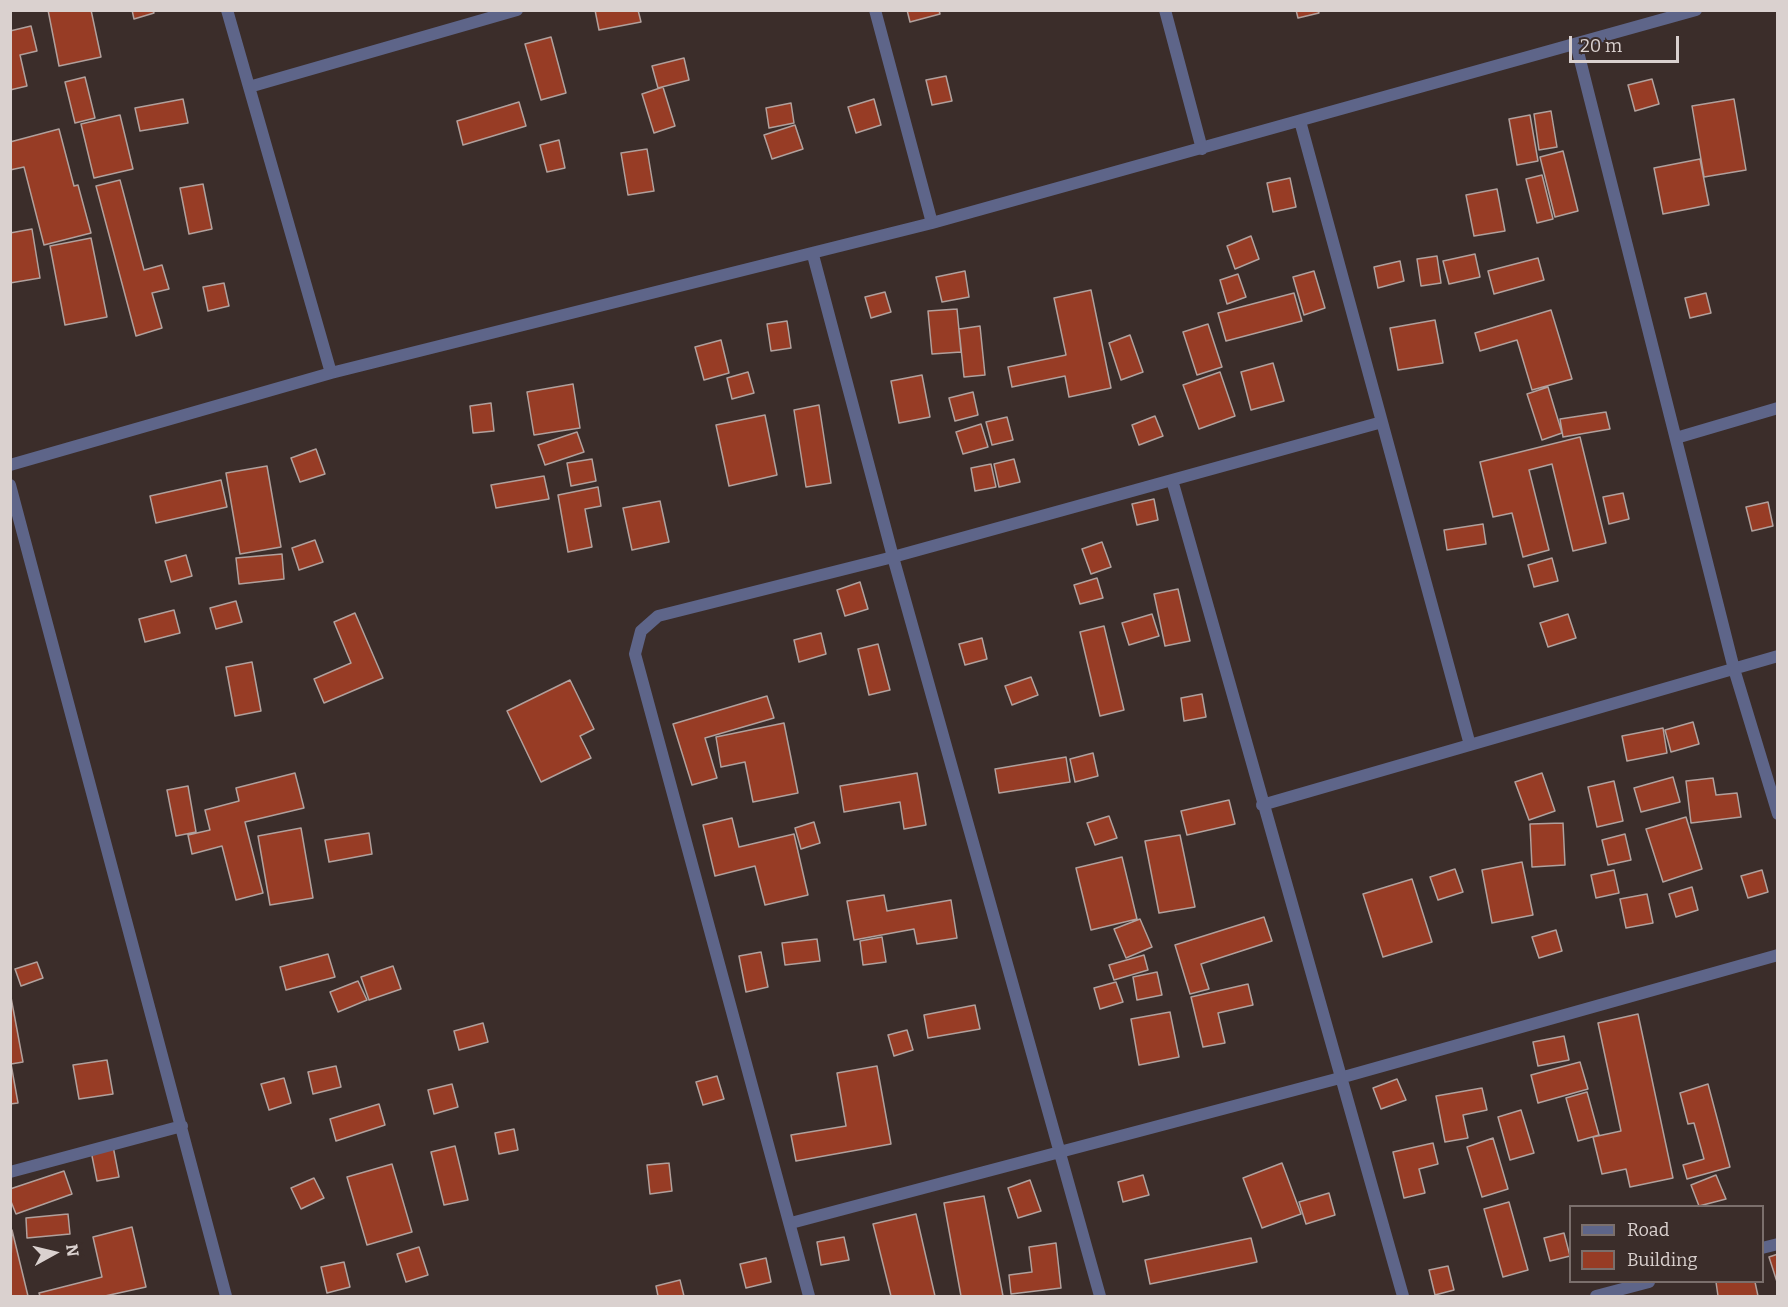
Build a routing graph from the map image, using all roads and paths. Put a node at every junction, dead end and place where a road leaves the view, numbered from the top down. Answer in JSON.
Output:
{"nodes":[{"id":1,"x":227,"y":10,"type":"edge"},
{"id":2,"x":517,"y":10,"type":"edge"},
{"id":3,"x":875,"y":10,"type":"edge"},
{"id":4,"x":1165,"y":10,"type":"edge"},
{"id":5,"x":1696,"y":10,"type":"edge"},
{"id":6,"x":1667,"y":14,"type":"edge"},
{"id":7,"x":1576,"y":44,"type":"junction"},
{"id":8,"x":249,"y":87,"type":"junction"},
{"id":9,"x":1300,"y":121,"type":"junction"},
{"id":10,"x":1202,"y":149,"type":"junction"},
{"id":11,"x":932,"y":223,"type":"junction"},
{"id":12,"x":813,"y":255,"type":"junction"},
{"id":13,"x":331,"y":373,"type":"junction"},
{"id":14,"x":1778,"y":408,"type":"edge"},
{"id":15,"x":1382,"y":422,"type":"junction"},
{"id":16,"x":1676,"y":438,"type":"junction"},
{"id":17,"x":10,"y":465,"type":"edge"},
{"id":18,"x":1172,"y":480,"type":"junction"},
{"id":19,"x":10,"y":486,"type":"edge"},
{"id":20,"x":893,"y":557,"type":"junction"},
{"id":21,"x":1778,"y":656,"type":"edge"},
{"id":22,"x":1734,"y":669,"type":"junction"},
{"id":23,"x":1470,"y":745,"type":"junction"},
{"id":24,"x":1262,"y":805,"type":"junction"},
{"id":25,"x":1778,"y":814,"type":"edge"},
{"id":26,"x":1778,"y":955,"type":"edge"},
{"id":27,"x":1340,"y":1078,"type":"junction"},
{"id":28,"x":182,"y":1126,"type":"junction"},
{"id":29,"x":1059,"y":1152,"type":"junction"},
{"id":30,"x":10,"y":1172,"type":"edge"},
{"id":31,"x":791,"y":1223,"type":"junction"},
{"id":32,"x":1644,"y":1283,"type":"edge"},
{"id":33,"x":1620,"y":1293,"type":"edge"},
{"id":34,"x":226,"y":1296,"type":"edge"},
{"id":35,"x":809,"y":1296,"type":"edge"},
{"id":36,"x":1100,"y":1296,"type":"edge"},
{"id":37,"x":1403,"y":1296,"type":"edge"},
{"id":38,"x":1596,"y":1296,"type":"edge"}],
"edges":[{"from":1,"to":8,"type":"street"},
{"from":2,"to":8,"type":"street"},
{"from":3,"to":11,"type":"street"},
{"from":4,"to":10,"type":"street"},
{"from":5,"to":6,"type":"street"},
{"from":6,"to":7,"type":"street"},
{"from":7,"to":9,"type":"street"},
{"from":7,"to":16,"type":"street"},
{"from":8,"to":13,"type":"street"},
{"from":9,"to":10,"type":"street"},
{"from":9,"to":15,"type":"street"},
{"from":10,"to":11,"type":"street"},
{"from":11,"to":12,"type":"street"},
{"from":12,"to":13,"type":"street"},
{"from":12,"to":20,"type":"street"},
{"from":13,"to":17,"type":"street"},
{"from":14,"to":16,"type":"street"},
{"from":15,"to":18,"type":"street"},
{"from":15,"to":23,"type":"street"},
{"from":16,"to":22,"type":"street"},
{"from":18,"to":20,"type":"street"},
{"from":18,"to":24,"type":"street"},
{"from":19,"to":28,"type":"street"},
{"from":20,"to":29,"type":"street"},
{"from":20,"to":31,"type":"street"},
{"from":21,"to":22,"type":"street"},
{"from":22,"to":23,"type":"street"},
{"from":22,"to":25,"type":"street"},
{"from":23,"to":24,"type":"street"},
{"from":24,"to":27,"type":"street"},
{"from":26,"to":27,"type":"street"},
{"from":27,"to":29,"type":"street"},
{"from":27,"to":37,"type":"street"},
{"from":28,"to":30,"type":"street"},
{"from":28,"to":34,"type":"street"},
{"from":29,"to":31,"type":"street"},
{"from":29,"to":36,"type":"street"},
{"from":31,"to":35,"type":"street"},
{"from":32,"to":33,"type":"street"},
{"from":33,"to":38,"type":"street"}]}
